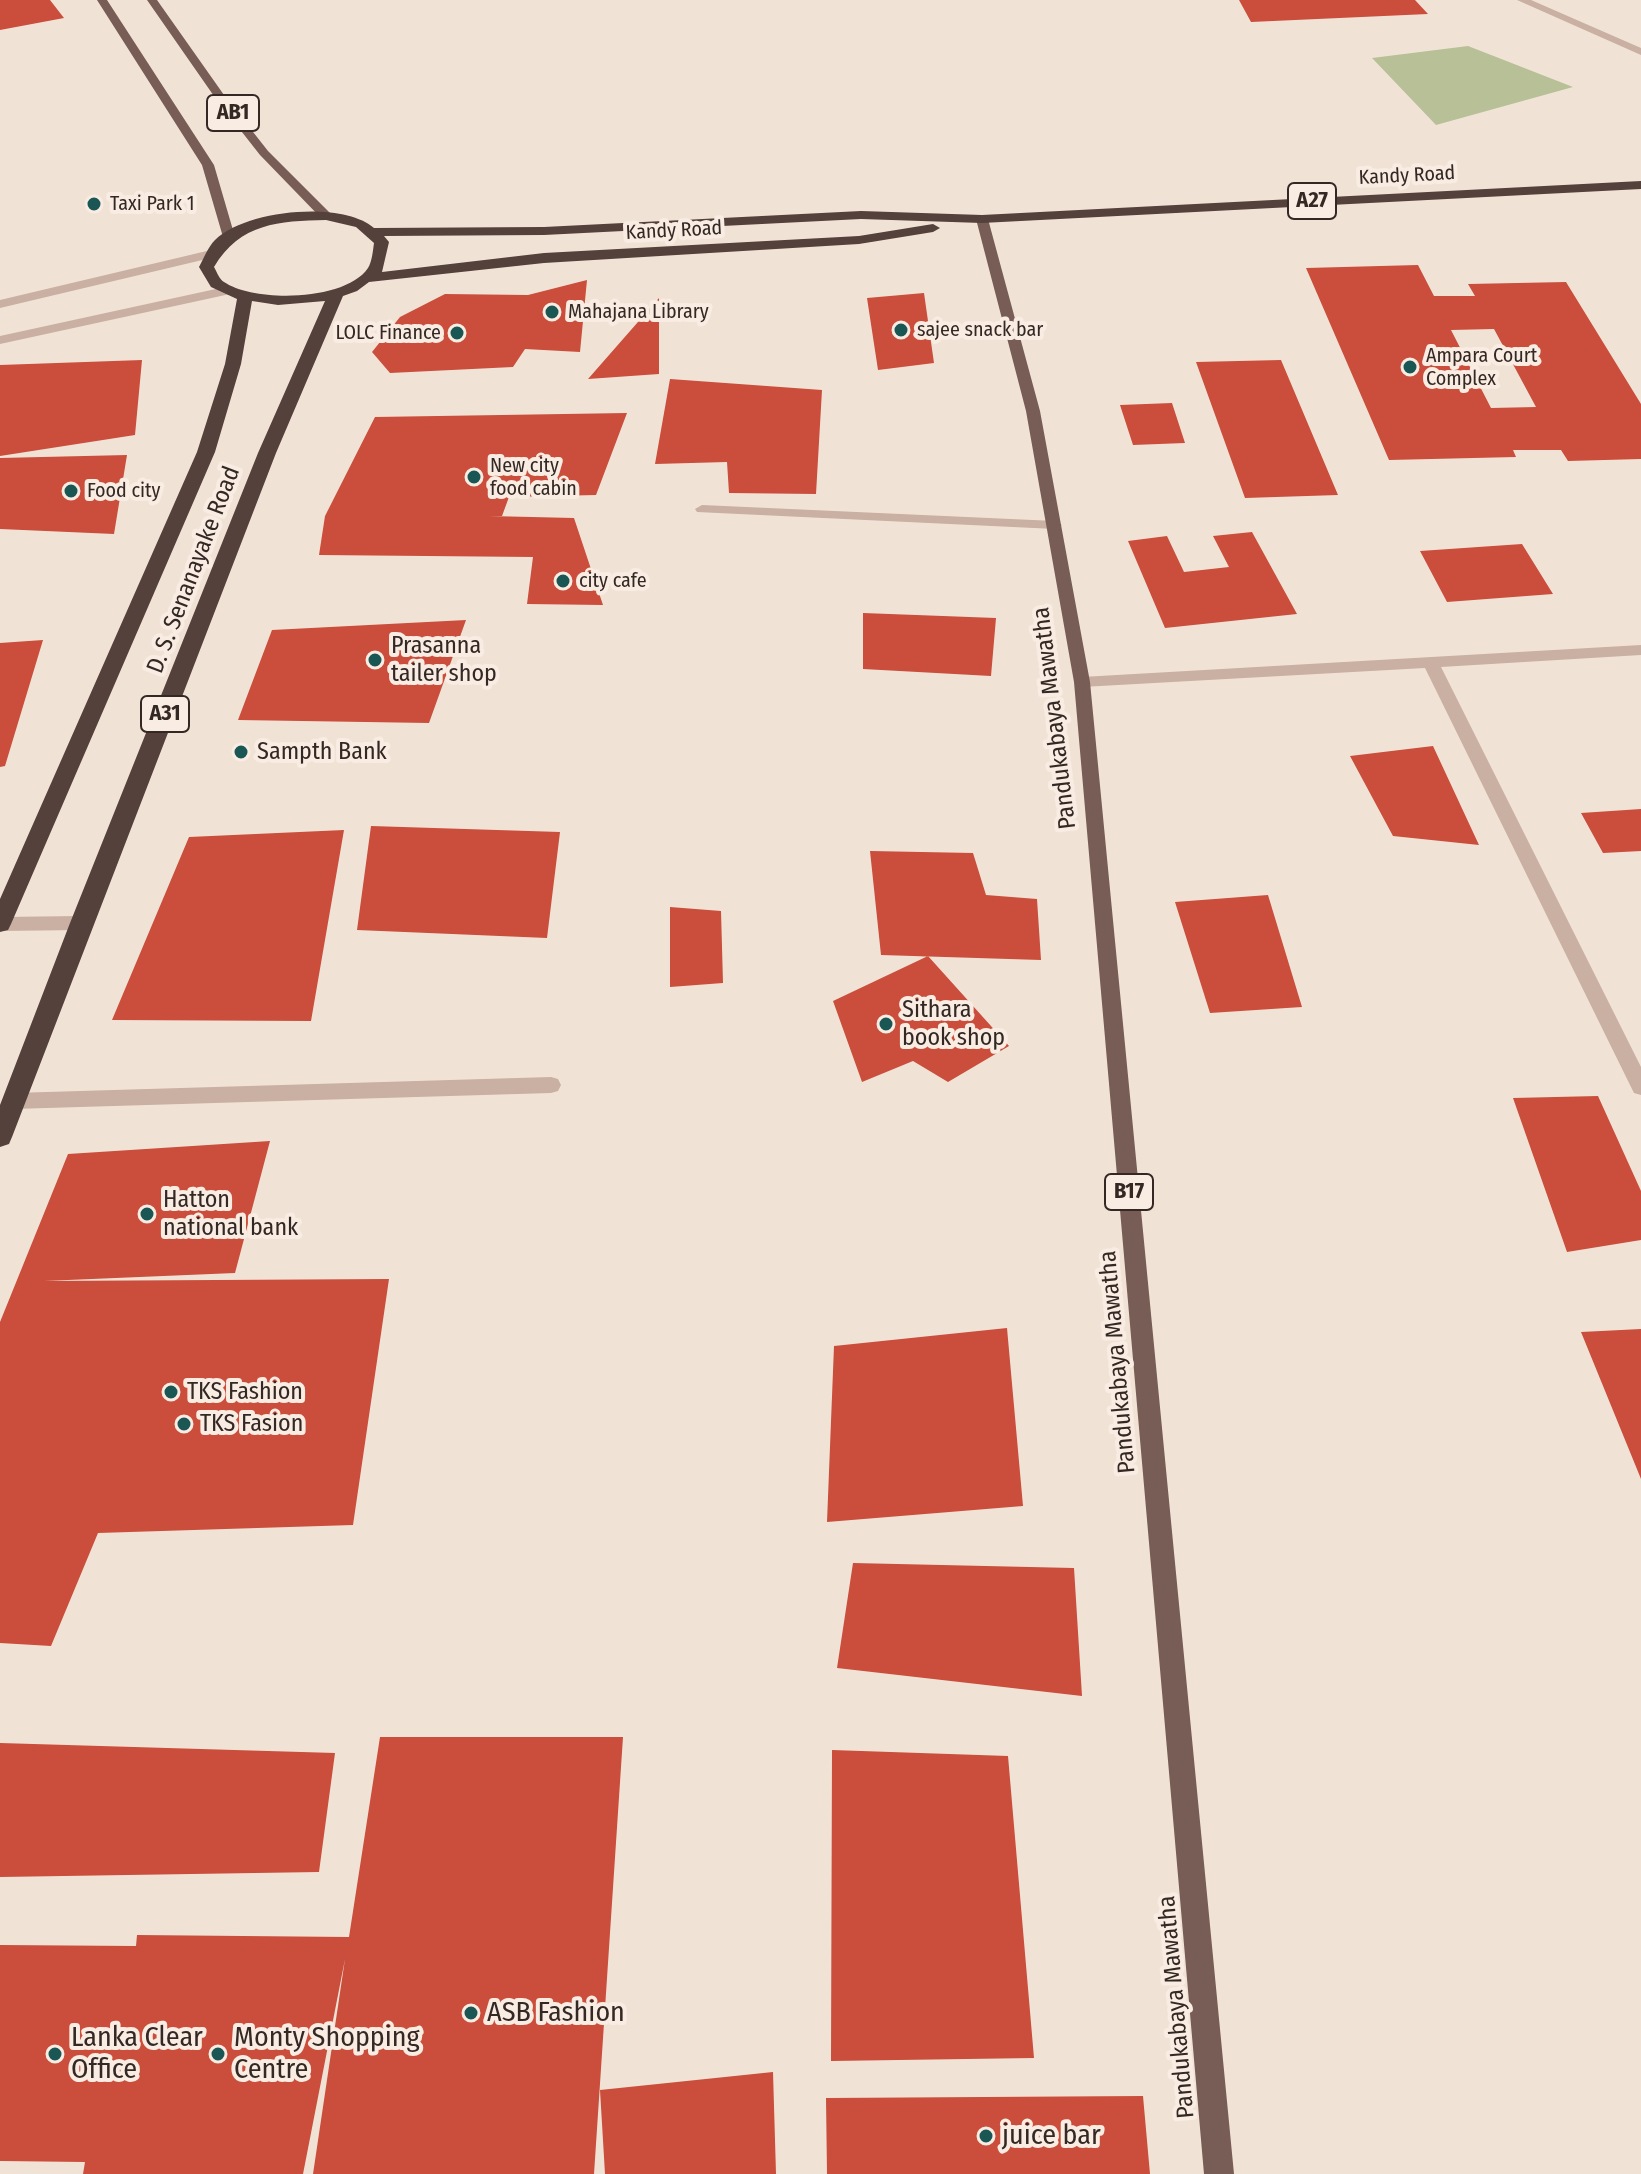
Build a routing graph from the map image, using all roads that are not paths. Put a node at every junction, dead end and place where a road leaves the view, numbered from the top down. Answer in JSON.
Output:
{"nodes":[{"id":1,"x":102,"y":0,"type":"edge"},
{"id":2,"x":152,"y":0,"type":"edge"},
{"id":3,"x":1522,"y":0,"type":"edge"},
{"id":4,"x":1641,"y":52,"type":"edge"},
{"id":5,"x":1641,"y":185,"type":"edge"},
{"id":6,"x":326,"y":216,"type":"junction"},
{"id":7,"x":982,"y":219,"type":"junction"},
{"id":8,"x":373,"y":232,"type":"junction"},
{"id":9,"x":229,"y":237,"type":"junction"},
{"id":10,"x":211,"y":254,"type":"junction"},
{"id":11,"x":366,"y":278,"type":"junction"},
{"id":12,"x":225,"y":291,"type":"junction"},
{"id":13,"x":336,"y":293,"type":"junction"},
{"id":14,"x":245,"y":298,"type":"junction"},
{"id":15,"x":0,"y":304,"type":"edge"},
{"id":16,"x":0,"y":340,"type":"edge"},
{"id":17,"x":702,"y":509,"type":"dead end"},
{"id":18,"x":1055,"y":525,"type":"junction"},
{"id":19,"x":1641,"y":650,"type":"edge"},
{"id":20,"x":1431,"y":663,"type":"junction"},
{"id":21,"x":1082,"y":682,"type":"junction"},
{"id":22,"x":81,"y":923,"type":"junction"},
{"id":23,"x":0,"y":924,"type":"edge"},
{"id":24,"x":551,"y":1085,"type":"dead end"},
{"id":25,"x":1641,"y":1087,"type":"edge"},
{"id":26,"x":13,"y":1101,"type":"junction"},
{"id":27,"x":0,"y":1137,"type":"edge"},
{"id":28,"x":1219,"y":2174,"type":"edge"}],
"edges":[{"from":1,"to":9,"type":"main road","number":"AB1"},
{"from":2,"to":6,"type":"main road","number":"AB1"},
{"from":3,"to":4,"type":"street"},
{"from":5,"to":7,"type":"highway","name":"Kandy Road","number":"A27"},
{"from":6,"to":8,"type":"highway"},
{"from":6,"to":9,"type":"highway"},
{"from":7,"to":8,"type":"highway","name":"Kandy Road","number":"A27"},
{"from":7,"to":11,"type":"highway","name":"Kandy Road","number":"A27"},
{"from":7,"to":18,"type":"main road","name":"Pandukabaya Mawatha","number":"B17"},
{"from":8,"to":11,"type":"highway"},
{"from":9,"to":10,"type":"highway"},
{"from":10,"to":12,"type":"highway"},
{"from":10,"to":15,"type":"street"},
{"from":11,"to":13,"type":"highway"},
{"from":12,"to":14,"type":"highway"},
{"from":12,"to":16,"type":"street"},
{"from":13,"to":14,"type":"highway"},
{"from":13,"to":22,"type":"highway","name":"D. S. Senanayake Road","number":"A31"},
{"from":14,"to":23,"type":"highway","name":"D. S. Senanayake Road"},
{"from":17,"to":18,"type":"street"},
{"from":18,"to":21,"type":"main road","name":"Pandukabaya Mawatha","number":"B17"},
{"from":19,"to":20,"type":"street"},
{"from":20,"to":21,"type":"street"},
{"from":20,"to":25,"type":"street"},
{"from":21,"to":28,"type":"main road","name":"Pandukabaya Mawatha","number":"B17"},
{"from":22,"to":23,"type":"street"},
{"from":22,"to":26,"type":"highway","name":"D. S. Senanayake Road","number":"A31"},
{"from":24,"to":26,"type":"street"},
{"from":26,"to":27,"type":"highway","name":"D. S. Senanayake Road","number":"A31"}]}
